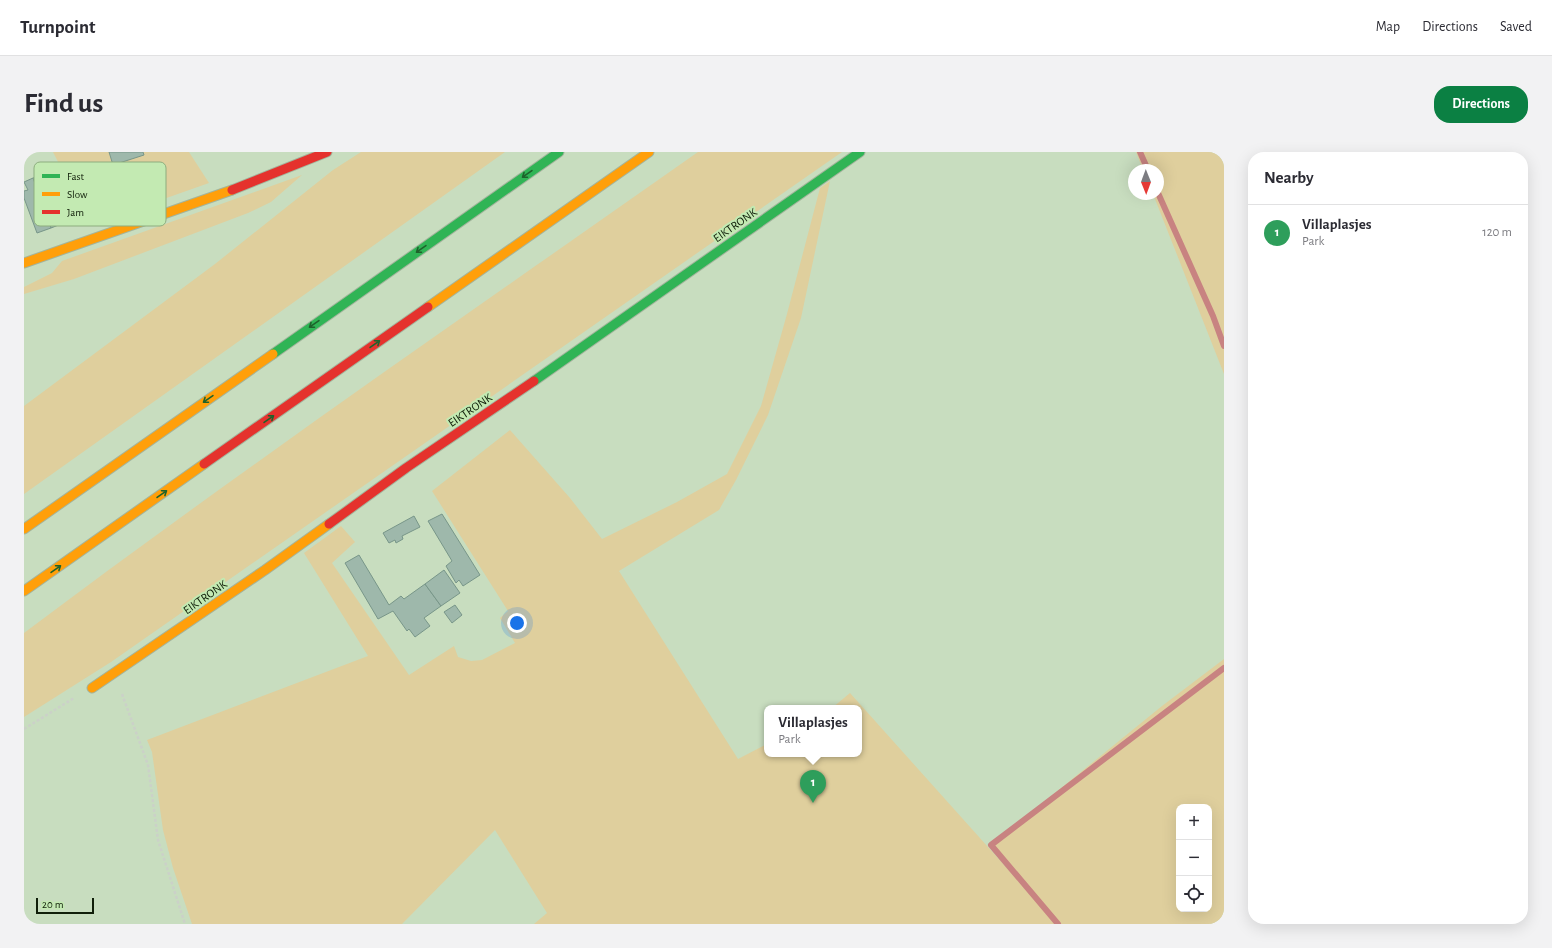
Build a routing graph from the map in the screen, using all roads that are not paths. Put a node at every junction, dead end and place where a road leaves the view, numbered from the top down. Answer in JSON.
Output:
{"nodes":[{"id":1,"x":327,"y":152,"type":"edge"},
{"id":2,"x":559,"y":152,"type":"edge"},
{"id":3,"x":649,"y":152,"type":"edge"},
{"id":4,"x":860,"y":152,"type":"edge"},
{"id":5,"x":166,"y":214,"type":"edge"},
{"id":6,"x":131,"y":226,"type":"edge"},
{"id":7,"x":24,"y":263,"type":"edge"},
{"id":8,"x":24,"y":529,"type":"edge"},
{"id":9,"x":24,"y":591,"type":"edge"},
{"id":10,"x":92,"y":688,"type":"road end"}],
"edges":[{"from":1,"to":5,"type":"main road"},
{"from":2,"to":8,"type":"main road","one_way":true},
{"from":9,"to":3,"type":"main road","one_way":true},
{"from":4,"to":10,"type":"main road","name":"EIKTRONK"},
{"from":6,"to":7,"type":"main road"}]}
